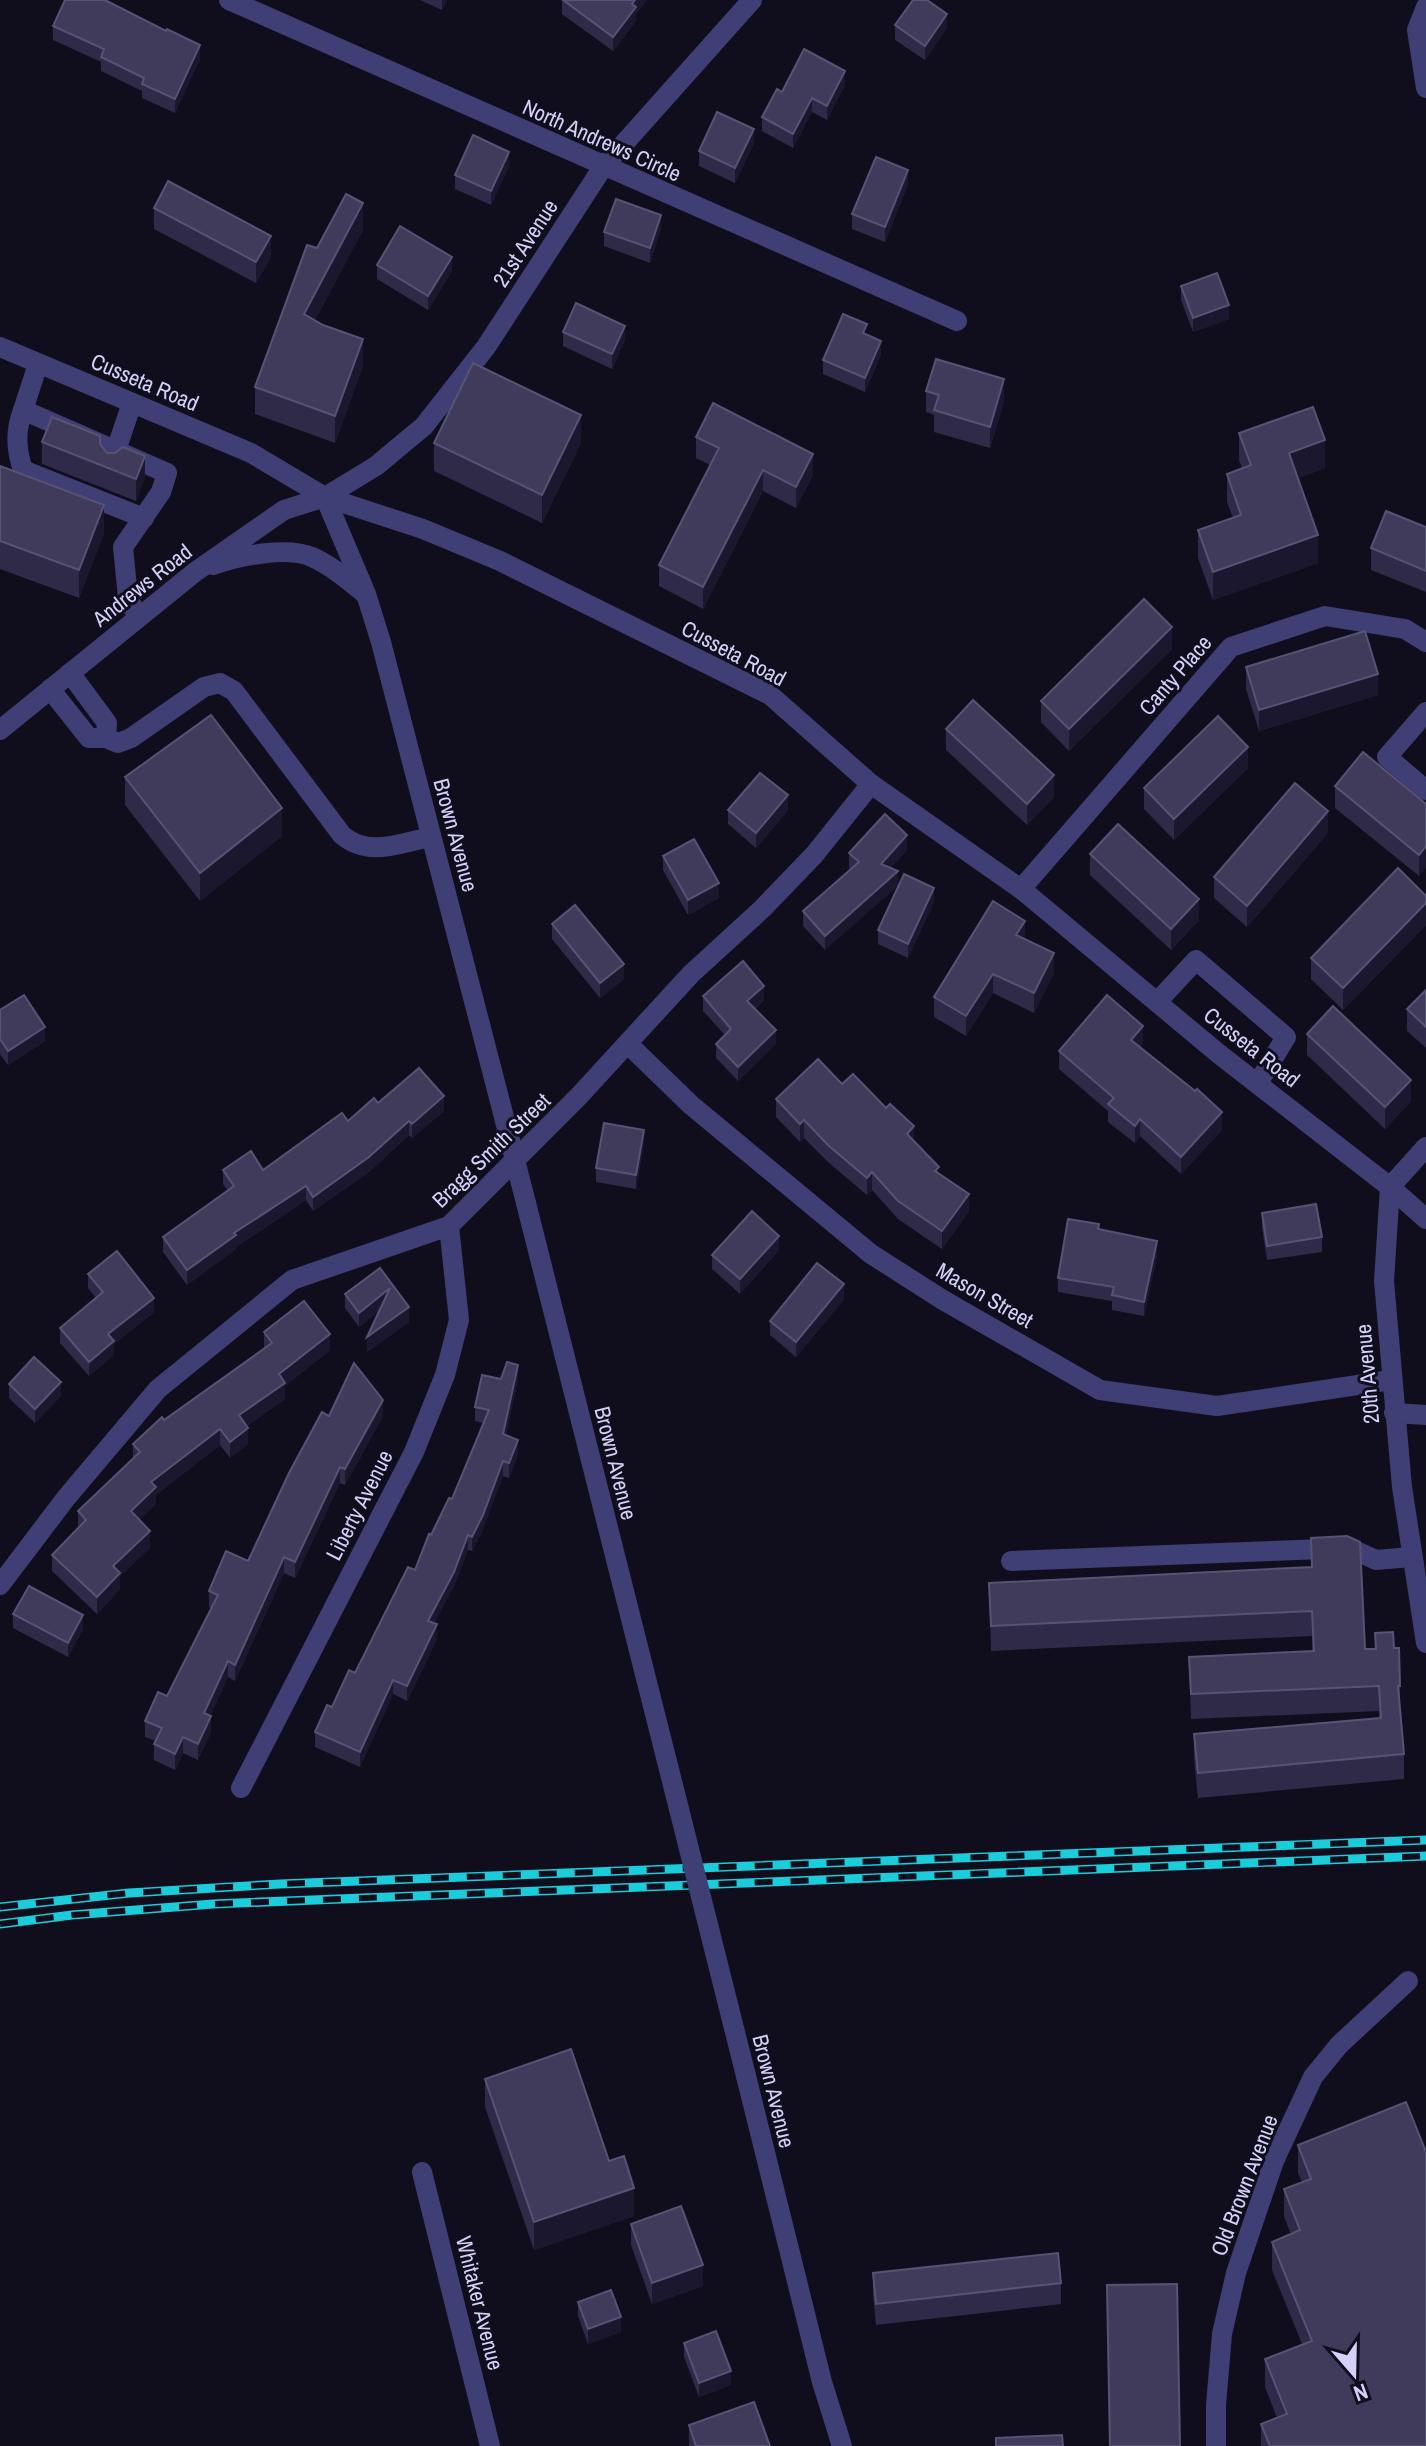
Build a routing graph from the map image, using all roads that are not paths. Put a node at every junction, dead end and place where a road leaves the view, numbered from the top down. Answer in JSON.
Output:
{"nodes":[{"id":1,"x":229,"y":0,"type":"edge"},
{"id":2,"x":752,"y":0,"type":"edge"},
{"id":3,"x":1426,"y":7,"type":"edge"},
{"id":4,"x":1426,"y":88,"type":"edge"},
{"id":5,"x":603,"y":167,"type":"junction"},
{"id":6,"x":957,"y":321,"type":"dead end"},
{"id":7,"x":0,"y":347,"type":"edge"},
{"id":8,"x":38,"y":364,"type":"junction"},
{"id":9,"x":132,"y":403,"type":"junction"},
{"id":10,"x":23,"y":410,"type":"junction"},
{"id":11,"x":114,"y":456,"type":"junction"},
{"id":12,"x":325,"y":497,"type":"junction"},
{"id":13,"x":144,"y":518,"type":"junction"},
{"id":14,"x":195,"y":572,"type":"junction"},
{"id":15,"x":366,"y":594,"type":"junction"},
{"id":16,"x":138,"y":617,"type":"junction"},
{"id":17,"x":1426,"y":642,"type":"edge"},
{"id":18,"x":70,"y":673,"type":"junction"},
{"id":19,"x":50,"y":689,"type":"junction"},
{"id":20,"x":1426,"y":712,"type":"edge"},
{"id":21,"x":0,"y":730,"type":"edge"},
{"id":22,"x":106,"y":738,"type":"junction"},
{"id":23,"x":871,"y":784,"type":"junction"},
{"id":24,"x":1426,"y":790,"type":"edge"},
{"id":25,"x":431,"y":837,"type":"junction"},
{"id":26,"x":1021,"y":889,"type":"junction"},
{"id":27,"x":1157,"y":1002,"type":"junction"},
{"id":28,"x":628,"y":1044,"type":"junction"},
{"id":29,"x":1258,"y":1083,"type":"junction"},
{"id":30,"x":1426,"y":1147,"type":"edge"},
{"id":31,"x":1390,"y":1187,"type":"junction"},
{"id":32,"x":1426,"y":1219,"type":"edge"},
{"id":33,"x":449,"y":1226,"type":"junction"},
{"id":34,"x":1391,"y":1380,"type":"junction"},
{"id":35,"x":1394,"y":1413,"type":"junction"},
{"id":36,"x":1426,"y":1415,"type":"edge"},
{"id":37,"x":1411,"y":1557,"type":"junction"},
{"id":38,"x":1011,"y":1561,"type":"dead end"},
{"id":39,"x":0,"y":1585,"type":"edge"},
{"id":40,"x":1426,"y":1643,"type":"edge"},
{"id":41,"x":241,"y":1788,"type":"dead end"},
{"id":42,"x":1408,"y":1981,"type":"dead end"},
{"id":43,"x":422,"y":2172,"type":"dead end"},
{"id":44,"x":490,"y":2446,"type":"edge"},
{"id":45,"x":842,"y":2446,"type":"edge"},
{"id":46,"x":1216,"y":2446,"type":"edge"}],
"edges":[{"from":1,"to":5,"type":"street","name":"North Andrews Circle"},
{"from":2,"to":5,"type":"street","name":"21st Avenue"},
{"from":3,"to":4,"type":"street"},
{"from":5,"to":6,"type":"street","name":"North Andrews Circle"},
{"from":5,"to":12,"type":"street","name":"21st Avenue"},
{"from":7,"to":8,"type":"street","name":"Cusseta Road"},
{"from":8,"to":9,"type":"street","name":"Cusseta Road"},
{"from":8,"to":10,"type":"street"},
{"from":9,"to":11,"type":"street"},
{"from":9,"to":12,"type":"street","name":"Cusseta Road"},
{"from":10,"to":11,"type":"street"},
{"from":10,"to":13,"type":"street"},
{"from":11,"to":13,"type":"street"},
{"from":12,"to":14,"type":"street","name":"Andrews Road"},
{"from":12,"to":15,"type":"street","name":"Brown Avenue"},
{"from":12,"to":23,"type":"street","name":"Cusseta Road"},
{"from":13,"to":16,"type":"street"},
{"from":14,"to":15,"type":"street"},
{"from":14,"to":16,"type":"street","name":"Andrews Road"},
{"from":15,"to":25,"type":"street","name":"Brown Avenue"},
{"from":16,"to":18,"type":"street","name":"Andrews Road"},
{"from":17,"to":26,"type":"street","name":"Canty Place"},
{"from":18,"to":19,"type":"street","name":"Andrews Road"},
{"from":18,"to":22,"type":"street"},
{"from":19,"to":21,"type":"street","name":"Andrews Road"},
{"from":19,"to":22,"type":"street"},
{"from":20,"to":24,"type":"street"},
{"from":22,"to":25,"type":"street"},
{"from":23,"to":26,"type":"street","name":"Cusseta Road"},
{"from":23,"to":28,"type":"street","name":"Bragg Smith Street"},
{"from":25,"to":45,"type":"street","name":"Brown Avenue","bridge":true},
{"from":26,"to":27,"type":"street","name":"Cusseta Road"},
{"from":27,"to":29,"type":"street","name":"Cusseta Road"},
{"from":27,"to":29,"type":"street"},
{"from":28,"to":33,"type":"street","name":"Bragg Smith Street"},
{"from":28,"to":34,"type":"street","name":"Mason Street"},
{"from":29,"to":31,"type":"street","name":"Cusseta Road"},
{"from":30,"to":31,"type":"street"},
{"from":31,"to":32,"type":"street","name":"Cusseta Road"},
{"from":31,"to":34,"type":"street","name":"20th Avenue"},
{"from":33,"to":39,"type":"street","name":"Bragg Smith Street"},
{"from":33,"to":41,"type":"street","name":"Liberty Avenue"},
{"from":34,"to":35,"type":"street","name":"20th Avenue"},
{"from":35,"to":36,"type":"street"},
{"from":35,"to":37,"type":"street","name":"20th Avenue"},
{"from":37,"to":38,"type":"street"},
{"from":37,"to":40,"type":"street","name":"20th Avenue"},
{"from":42,"to":46,"type":"street","name":"Old Brown Avenue"},
{"from":43,"to":44,"type":"street","name":"Whitaker Avenue"}]}
